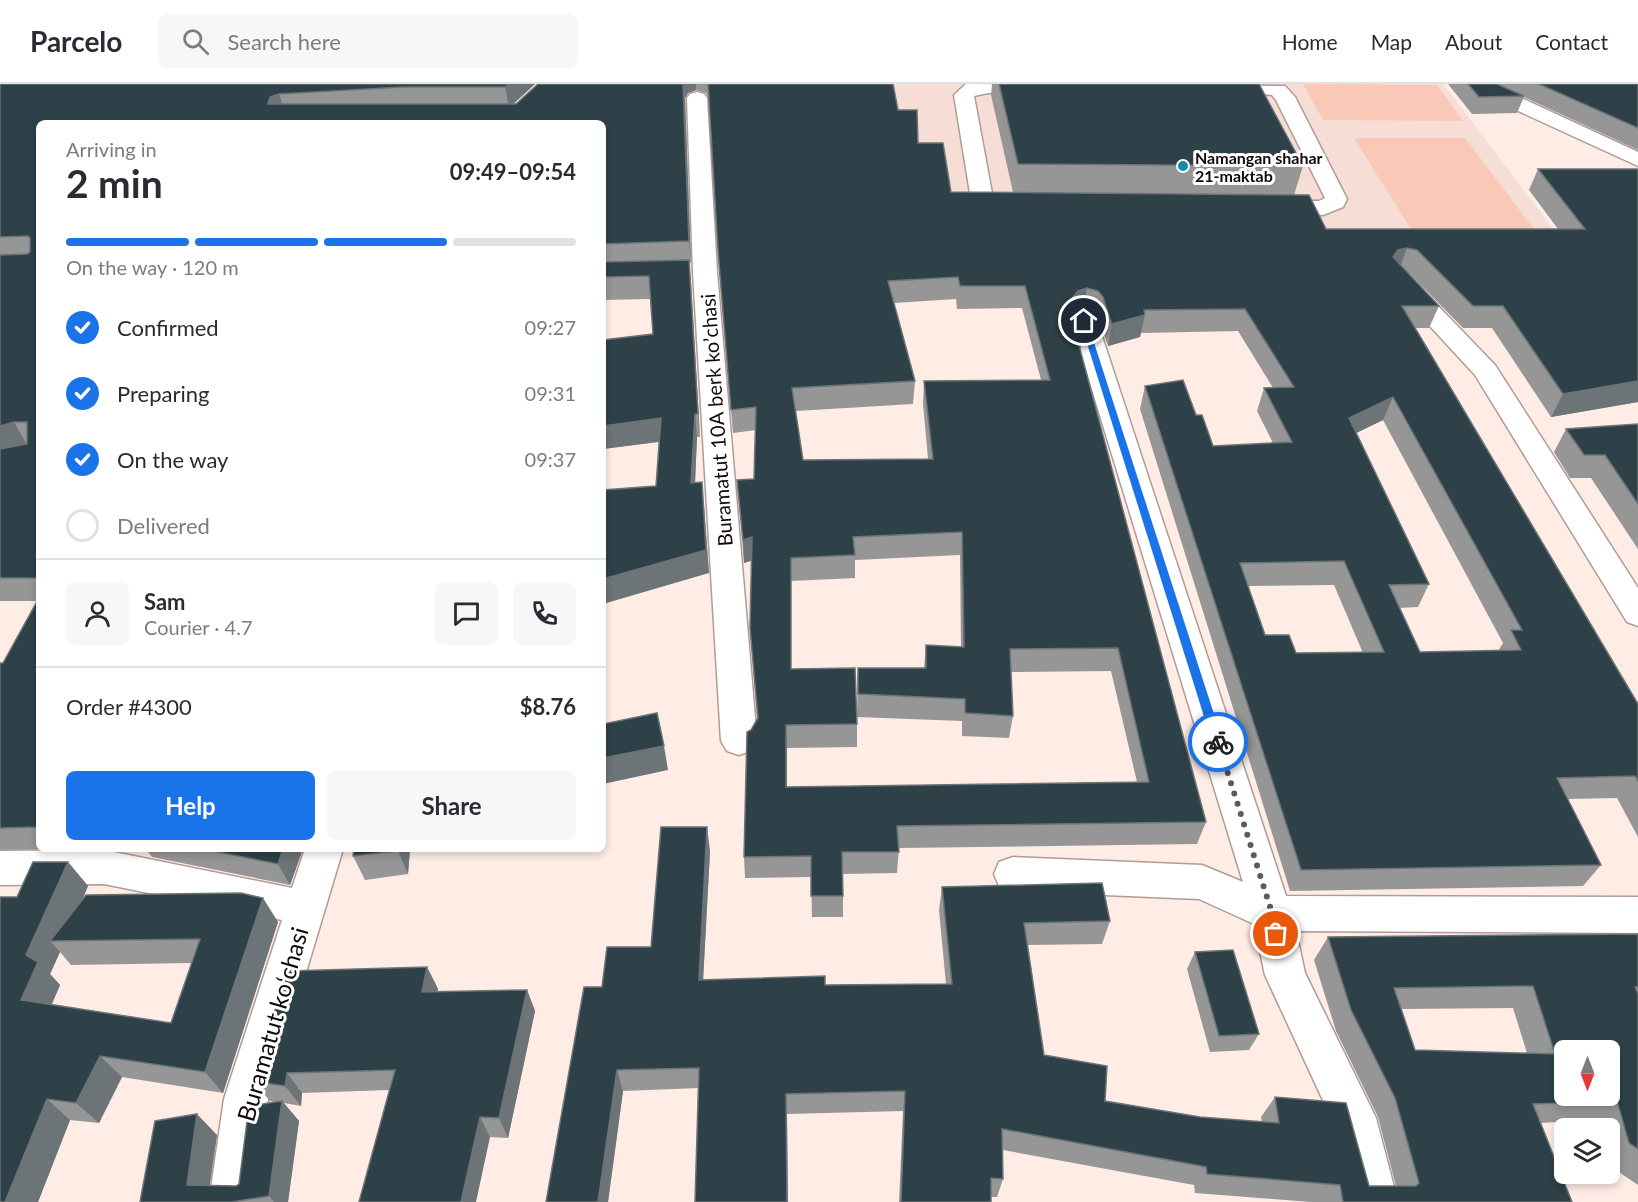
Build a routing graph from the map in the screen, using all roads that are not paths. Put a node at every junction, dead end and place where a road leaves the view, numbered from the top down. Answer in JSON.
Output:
{"nodes":[{"id":1,"x":1475,"y":84,"type":"edge"},
{"id":2,"x":1250,"y":85,"type":"edge"},
{"id":3,"x":697,"y":99,"type":"dead end"},
{"id":4,"x":1638,"y":160,"type":"edge"},
{"id":5,"x":1399,"y":279,"type":"edge"},
{"id":6,"x":1084,"y":321,"type":"dead end"},
{"id":7,"x":1638,"y":614,"type":"edge"},
{"id":8,"x":739,"y":741,"type":"dead end"},
{"id":9,"x":323,"y":852,"type":"edge"},
{"id":10,"x":0,"y":868,"type":"edge"},
{"id":11,"x":1013,"y":874,"type":"dead end"},
{"id":12,"x":306,"y":908,"type":"junction"},
{"id":13,"x":1272,"y":913,"type":"junction"},
{"id":14,"x":1638,"y":915,"type":"edge"},
{"id":15,"x":232,"y":1202,"type":"edge"},
{"id":16,"x":1375,"y":1202,"type":"edge"}],
"edges":[{"from":1,"to":4,"type":"street"},
{"from":2,"to":2,"type":"street"},
{"from":3,"to":8,"type":"street","name":"Buramatut 10А berk koʼchasi"},
{"from":5,"to":7,"type":"street"},
{"from":6,"to":13,"type":"street"},
{"from":9,"to":12,"type":"street","name":"Buramatut koʻchasi"},
{"from":10,"to":12,"type":"street"},
{"from":11,"to":13,"type":"street"},
{"from":12,"to":15,"type":"street","name":"Buramatut koʻchasi"},
{"from":13,"to":14,"type":"street"},
{"from":13,"to":16,"type":"street"}]}
